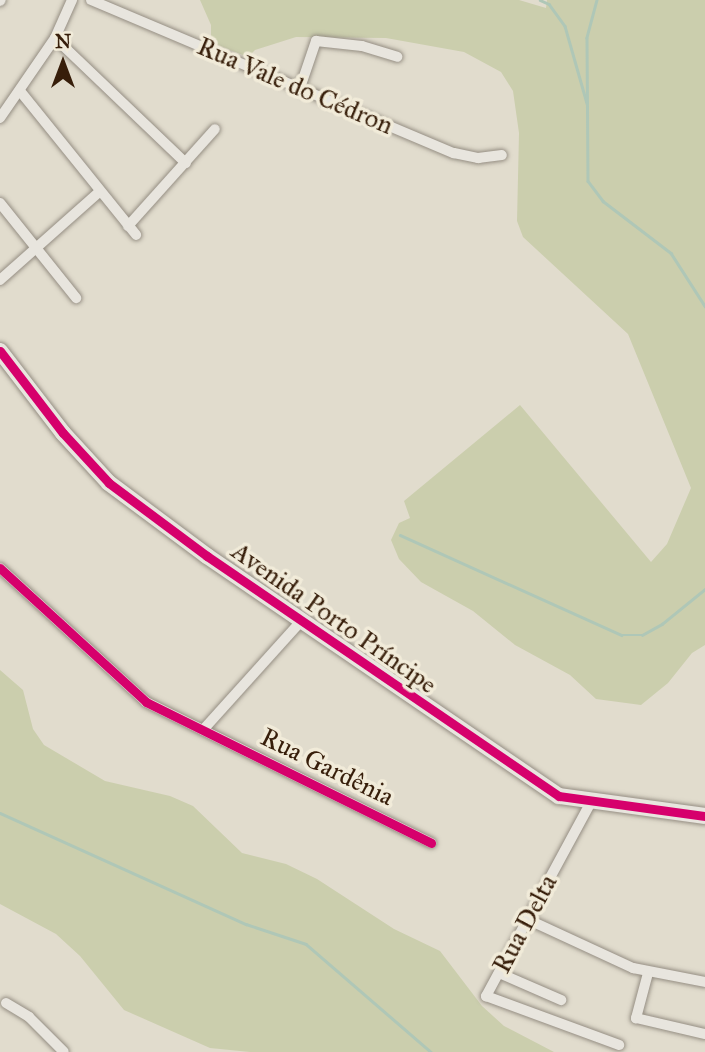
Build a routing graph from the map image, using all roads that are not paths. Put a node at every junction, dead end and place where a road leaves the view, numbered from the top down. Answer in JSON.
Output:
{"nodes":[{"id":1,"x":72,"y":0,"type":"edge"},
{"id":2,"x":91,"y":0,"type":"edge"},
{"id":3,"x":55,"y":38,"type":"junction"},
{"id":4,"x":397,"y":57,"type":"dead end"},
{"id":5,"x":300,"y":88,"type":"junction"},
{"id":6,"x":20,"y":90,"type":"junction"},
{"id":7,"x":0,"y":118,"type":"edge"},
{"id":8,"x":215,"y":129,"type":"dead end"},
{"id":9,"x":502,"y":155,"type":"dead end"},
{"id":10,"x":186,"y":163,"type":"junction"},
{"id":11,"x":98,"y":193,"type":"junction"},
{"id":12,"x":0,"y":203,"type":"edge"},
{"id":13,"x":37,"y":250,"type":"junction"},
{"id":14,"x":0,"y":280,"type":"edge"},
{"id":15,"x":76,"y":298,"type":"dead end"},
{"id":16,"x":0,"y":351,"type":"edge"},
{"id":17,"x":0,"y":568,"type":"edge"},
{"id":18,"x":301,"y":621,"type":"junction"},
{"id":19,"x":203,"y":730,"type":"junction"},
{"id":20,"x":591,"y":802,"type":"junction"},
{"id":21,"x":705,"y":816,"type":"edge"},
{"id":22,"x":431,"y":843,"type":"dead end"},
{"id":23,"x":529,"y":920,"type":"junction"},
{"id":24,"x":499,"y":973,"type":"junction"},
{"id":25,"x":648,"y":973,"type":"junction"},
{"id":26,"x":705,"y":982,"type":"edge"},
{"id":27,"x":561,"y":1000,"type":"dead end"},
{"id":28,"x":6,"y":1003,"type":"dead end"},
{"id":29,"x":705,"y":1034,"type":"edge"},
{"id":30,"x":619,"y":1045,"type":"dead end"},
{"id":31,"x":64,"y":1052,"type":"edge"}],
"edges":[{"from":1,"to":3,"type":"street"},
{"from":2,"to":5,"type":"street","name":"Rua Vale do Cédron"},
{"from":3,"to":6,"type":"street"},
{"from":3,"to":10,"type":"street"},
{"from":4,"to":5,"type":"street"},
{"from":5,"to":9,"type":"street","name":"Rua Vale do Cédron"},
{"from":6,"to":7,"type":"street"},
{"from":6,"to":11,"type":"street"},
{"from":8,"to":10,"type":"street"},
{"from":10,"to":11,"type":"street"},
{"from":11,"to":13,"type":"street"},
{"from":12,"to":13,"type":"street"},
{"from":13,"to":14,"type":"street"},
{"from":13,"to":15,"type":"street"},
{"from":16,"to":18,"type":"street","name":"Avenida Porto Príncipe"},
{"from":17,"to":19,"type":"street","name":"Rua Gardênia"},
{"from":18,"to":19,"type":"street"},
{"from":18,"to":20,"type":"street","name":"Avenida Porto Príncipe"},
{"from":19,"to":22,"type":"street","name":"Rua Gardênia"},
{"from":20,"to":21,"type":"street","name":"Avenida Porto Príncipe"},
{"from":20,"to":23,"type":"street","name":"Rua Delta"},
{"from":23,"to":24,"type":"street","name":"Rua Delta"},
{"from":23,"to":25,"type":"street"},
{"from":24,"to":27,"type":"street"},
{"from":24,"to":30,"type":"street","name":"Rua Delta"},
{"from":25,"to":26,"type":"street"},
{"from":25,"to":29,"type":"street"},
{"from":28,"to":31,"type":"street"}]}
